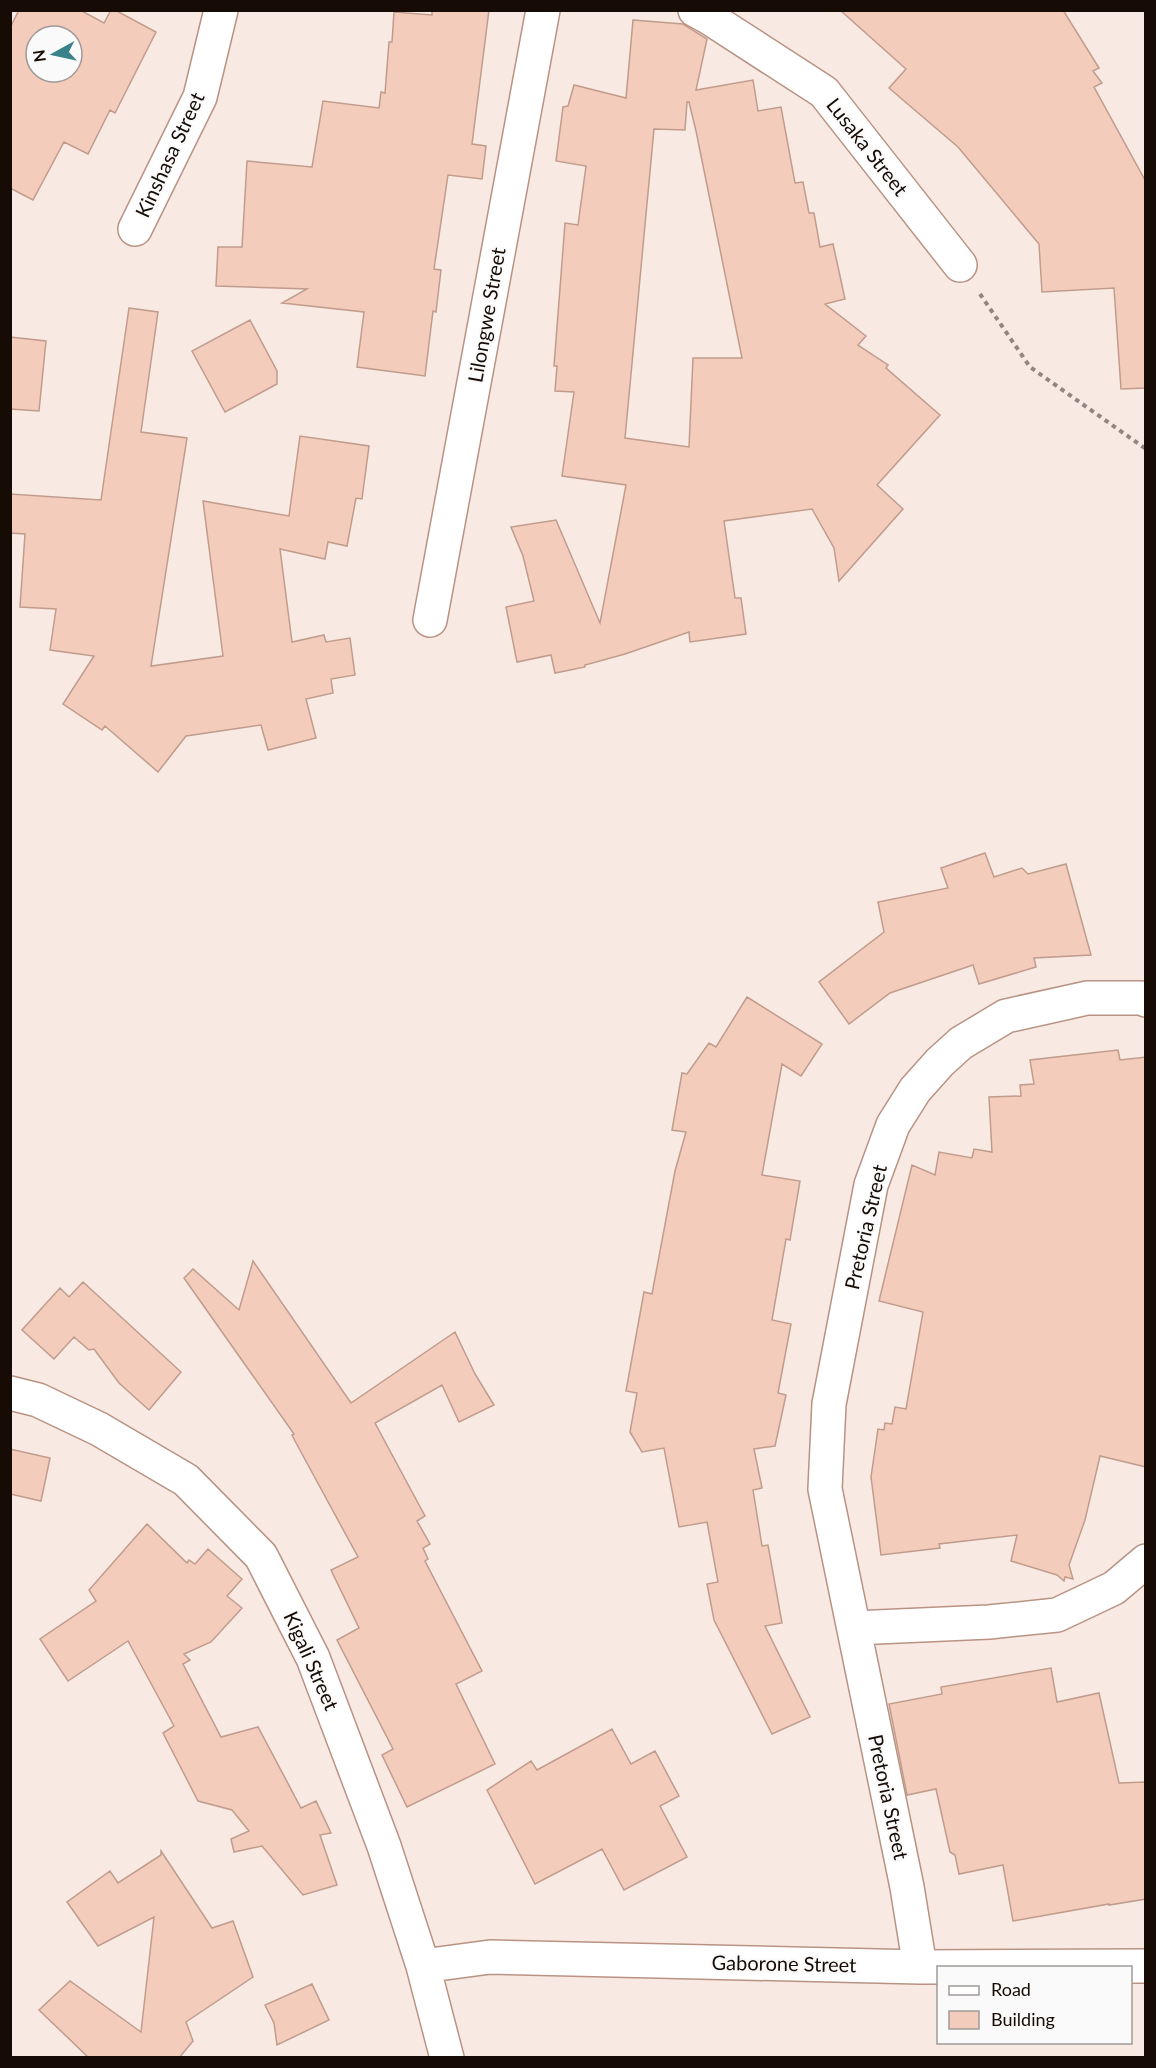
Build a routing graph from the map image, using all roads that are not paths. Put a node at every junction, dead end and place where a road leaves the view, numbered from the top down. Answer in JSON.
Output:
{"nodes":[{"id":1,"x":221,"y":10,"type":"edge"},
{"id":2,"x":543,"y":10,"type":"edge"},
{"id":3,"x":695,"y":10,"type":"edge"},
{"id":4,"x":135,"y":229,"type":"dead end"},
{"id":5,"x":960,"y":265,"type":"road end"},
{"id":6,"x":430,"y":620,"type":"dead end"},
{"id":7,"x":1146,"y":1000,"type":"edge"},
{"id":8,"x":10,"y":1393,"type":"edge"},
{"id":9,"x":1146,"y":1561,"type":"edge"},
{"id":10,"x":854,"y":1628,"type":"junction"},
{"id":11,"x":423,"y":1966,"type":"junction"},
{"id":12,"x":920,"y":1967,"type":"junction"},
{"id":13,"x":937,"y":1967,"type":"edge"},
{"id":14,"x":447,"y":2058,"type":"edge"}],
"edges":[{"from":1,"to":4,"type":"street","name":"Kinshasa Street"},
{"from":2,"to":6,"type":"street","name":"Lilongwe Street"},
{"from":3,"to":5,"type":"street","name":"Lusaka Street"},
{"from":7,"to":10,"type":"street","name":"Pretoria Street"},
{"from":8,"to":11,"type":"street","name":"Kigali Street"},
{"from":9,"to":10,"type":"street"},
{"from":10,"to":12,"type":"street","name":"Pretoria Street"},
{"from":11,"to":12,"type":"street","name":"Gaborone Street"},
{"from":11,"to":14,"type":"street","name":"Kigali Street"},
{"from":12,"to":13,"type":"street","name":"Gaborone Street"}]}
